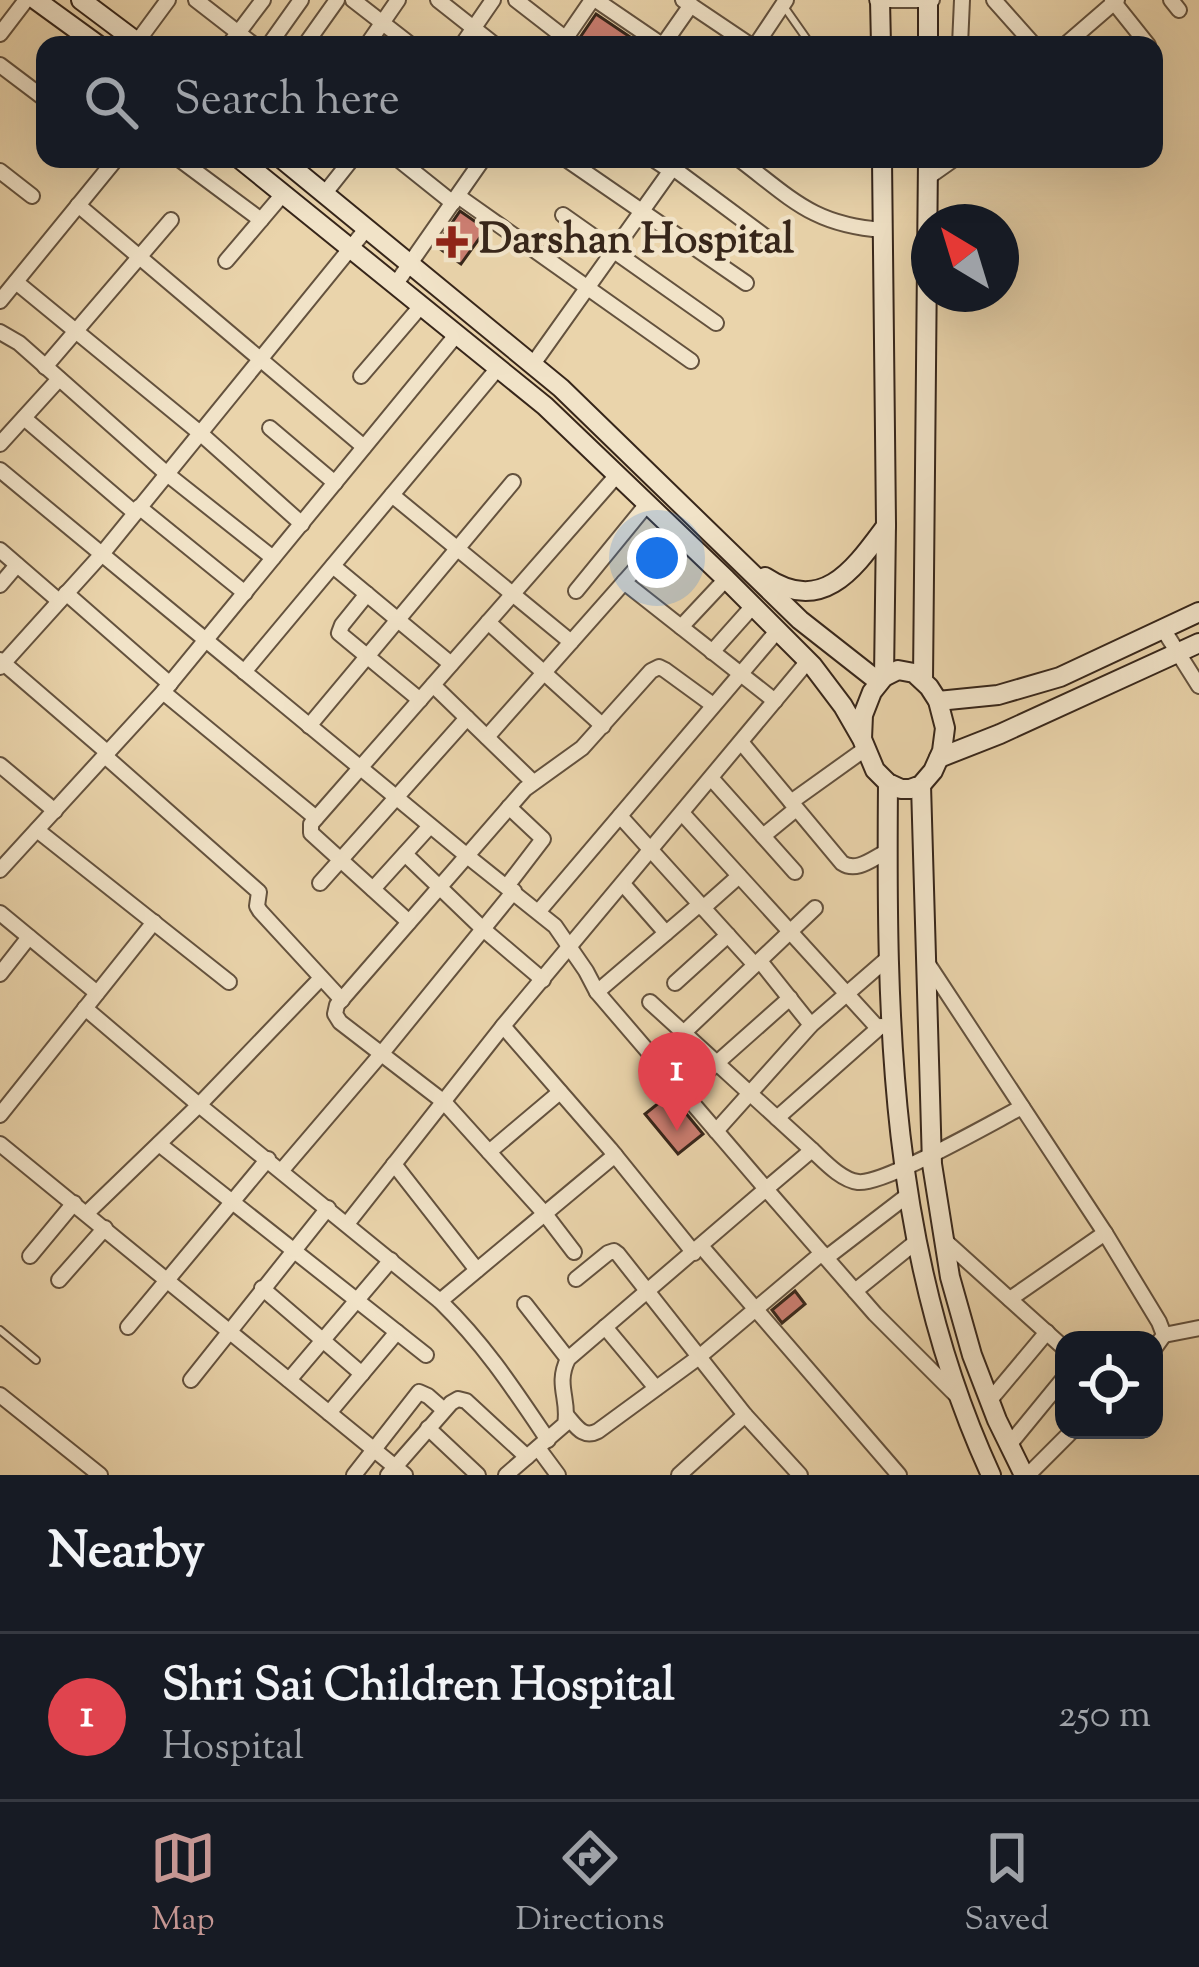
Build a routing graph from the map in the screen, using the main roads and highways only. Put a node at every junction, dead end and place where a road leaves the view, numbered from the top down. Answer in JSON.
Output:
{"nodes":[{"id":1,"x":36,"y":0,"type":"edge"},
{"id":2,"x":81,"y":0,"type":"edge"},
{"id":3,"x":879,"y":0,"type":"edge"},
{"id":4,"x":930,"y":0,"type":"edge"},
{"id":5,"x":86,"y":36,"type":"edge"},
{"id":6,"x":130,"y":36,"type":"edge"},
{"id":7,"x":881,"y":36,"type":"edge"},
{"id":8,"x":928,"y":36,"type":"edge"},
{"id":9,"x":251,"y":168,"type":"edge"},
{"id":10,"x":294,"y":168,"type":"edge"},
{"id":11,"x":882,"y":168,"type":"edge"},
{"id":12,"x":927,"y":169,"type":"edge"},
{"id":13,"x":886,"y":524,"type":"junction"},
{"id":14,"x":736,"y":558,"type":"junction"},
{"id":15,"x":1199,"y":612,"type":"edge"},
{"id":16,"x":1199,"y":643,"type":"edge"},
{"id":17,"x":882,"y":679,"type":"junction"},
{"id":18,"x":922,"y":680,"type":"junction"},
{"id":19,"x":938,"y":700,"type":"junction"},
{"id":20,"x":864,"y":744,"type":"junction"},
{"id":21,"x":939,"y":758,"type":"junction"},
{"id":22,"x":888,"y":783,"type":"junction"},
{"id":23,"x":921,"y":784,"type":"junction"},
{"id":24,"x":950,"y":1277,"type":"junction"},
{"id":25,"x":924,"y":1284,"type":"junction"},
{"id":26,"x":991,"y":1475,"type":"edge"},
{"id":27,"x":1026,"y":1475,"type":"edge"}],
"edges":[{"from":1,"to":5,"type":"main road"},
{"from":2,"to":6,"type":"main road"},
{"from":3,"to":7,"type":"main road"},
{"from":4,"to":8,"type":"main road"},
{"from":9,"to":20,"type":"main road"},
{"from":10,"to":14,"type":"main road"},
{"from":11,"to":13,"type":"main road"},
{"from":12,"to":18,"type":"main road"},
{"from":13,"to":14,"type":"main road"},
{"from":13,"to":17,"type":"main road"},
{"from":14,"to":17,"type":"main road"},
{"from":15,"to":19,"type":"main road"},
{"from":16,"to":21,"type":"main road"},
{"from":17,"to":18,"type":"main road"},
{"from":17,"to":20,"type":"main road"},
{"from":18,"to":19,"type":"main road"},
{"from":19,"to":21,"type":"main road"},
{"from":20,"to":22,"type":"main road"},
{"from":21,"to":23,"type":"main road"},
{"from":22,"to":23,"type":"main road"},
{"from":22,"to":25,"type":"main road"},
{"from":23,"to":24,"type":"main road"},
{"from":24,"to":25,"type":"main road"},
{"from":24,"to":27,"type":"main road"},
{"from":25,"to":26,"type":"main road"}]}
